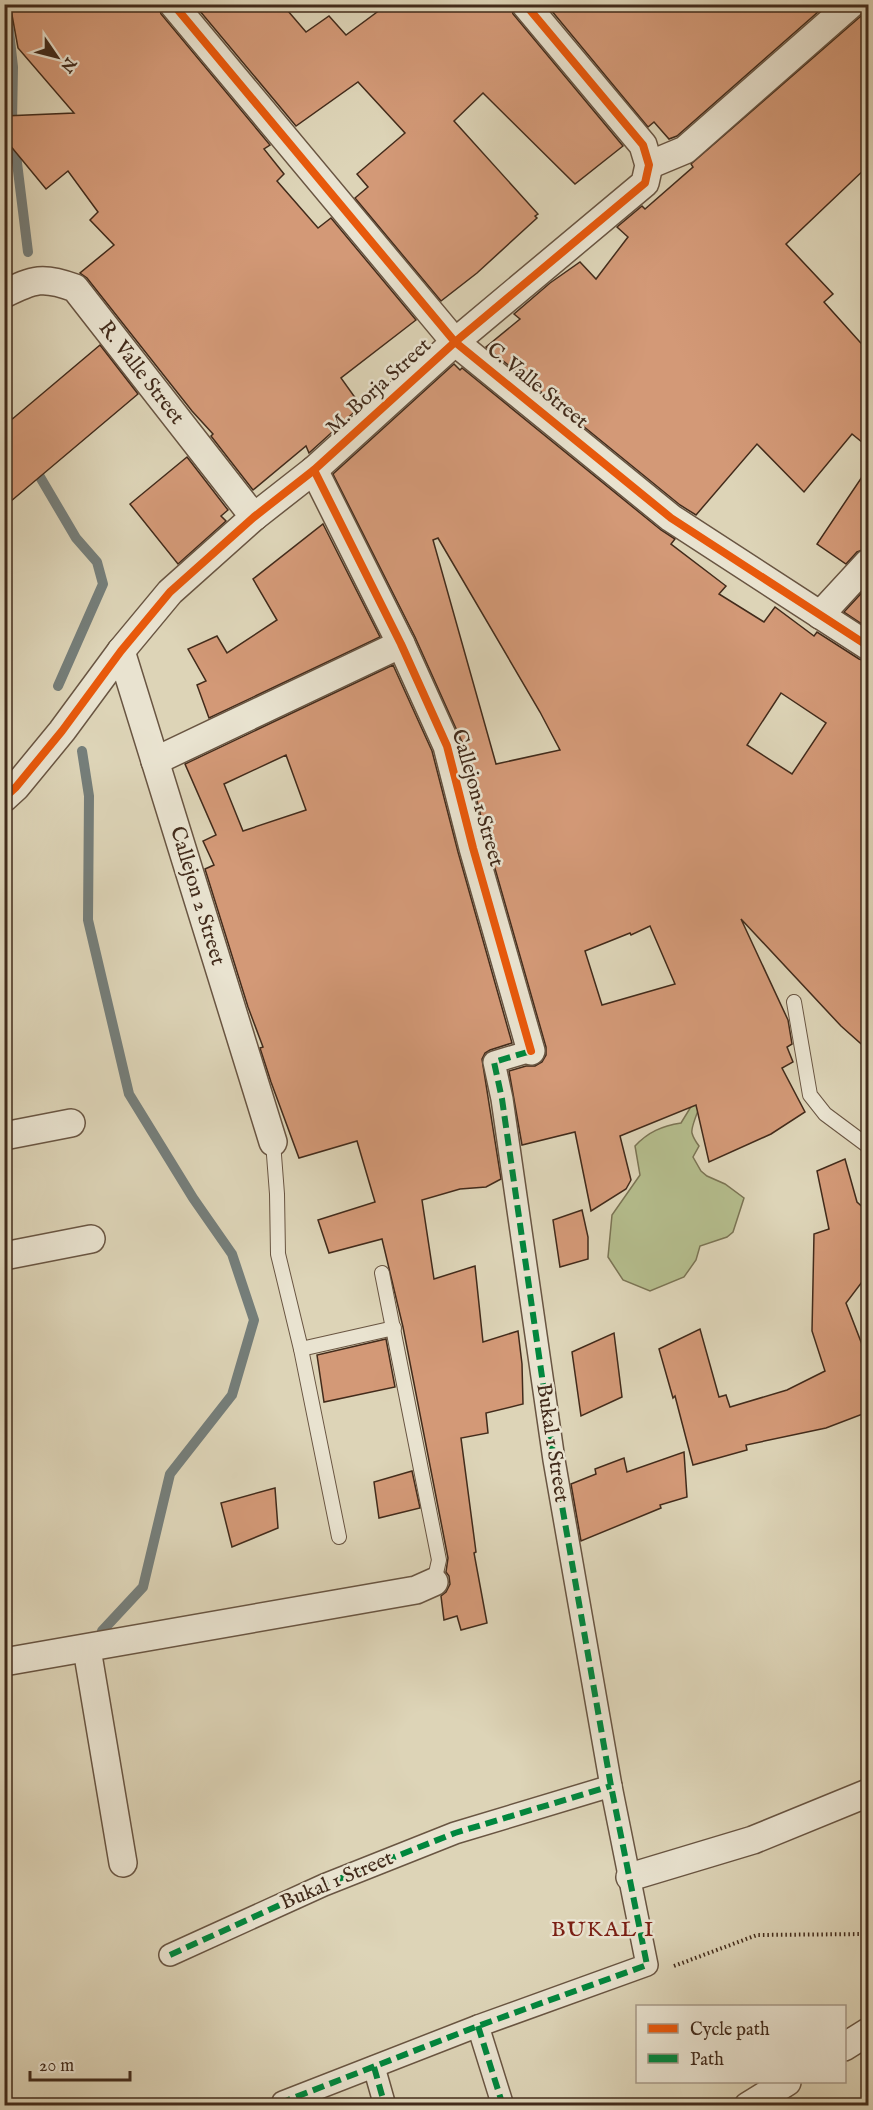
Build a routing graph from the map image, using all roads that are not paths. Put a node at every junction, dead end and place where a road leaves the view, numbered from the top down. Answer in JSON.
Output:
{"nodes":[{"id":1,"x":173,"y":4,"type":"edge"},
{"id":2,"x":525,"y":4,"type":"edge"},
{"id":3,"x":851,"y":4,"type":"edge"},
{"id":4,"x":649,"y":165,"type":"junction"},
{"id":5,"x":4,"y":294,"type":"edge"},
{"id":6,"x":455,"y":342,"type":"junction"},
{"id":7,"x":314,"y":470,"type":"junction"},
{"id":8,"x":254,"y":517,"type":"junction"},
{"id":9,"x":868,"y":563,"type":"edge"},
{"id":10,"x":820,"y":615,"type":"junction"},
{"id":11,"x":401,"y":644,"type":"junction"},
{"id":12,"x":868,"y":646,"type":"edge"},
{"id":13,"x":122,"y":651,"type":"junction"},
{"id":14,"x":154,"y":761,"type":"junction"},
{"id":15,"x":4,"y":798,"type":"edge"},
{"id":16,"x":794,"y":1002,"type":"dead end"},
{"id":17,"x":531,"y":1051,"type":"joint"},
{"id":18,"x":502,"y":1099,"type":"joint"},
{"id":19,"x":70,"y":1123,"type":"dead end"},
{"id":20,"x":4,"y":1136,"type":"edge"},
{"id":21,"x":273,"y":1142,"type":"joint"},
{"id":22,"x":868,"y":1146,"type":"edge"},
{"id":23,"x":91,"y":1239,"type":"dead end"},
{"id":24,"x":4,"y":1256,"type":"edge"},
{"id":25,"x":382,"y":1273,"type":"dead end"},
{"id":26,"x":394,"y":1328,"type":"junction"},
{"id":27,"x":301,"y":1349,"type":"junction"},
{"id":28,"x":339,"y":1537,"type":"dead end"},
{"id":29,"x":434,"y":1582,"type":"joint"},
{"id":30,"x":87,"y":1649,"type":"junction"},
{"id":31,"x":4,"y":1662,"type":"edge"},
{"id":32,"x":610,"y":1786,"type":"junction"},
{"id":33,"x":868,"y":1793,"type":"edge"},
{"id":34,"x":123,"y":1863,"type":"dead end"},
{"id":35,"x":630,"y":1877,"type":"junction"},
{"id":36,"x":170,"y":1954,"type":"dead end"},
{"id":37,"x":478,"y":2026,"type":"junction"},
{"id":38,"x":868,"y":2032,"type":"edge"},
{"id":39,"x":846,"y":2046,"type":"edge"},
{"id":40,"x":374,"y":2067,"type":"junction"},
{"id":41,"x":785,"y":2083,"type":"edge"},
{"id":42,"x":283,"y":2106,"type":"edge"},
{"id":43,"x":386,"y":2106,"type":"edge"},
{"id":44,"x":503,"y":2106,"type":"edge"},
{"id":45,"x":748,"y":2106,"type":"edge"}],
"edges":[{"from":1,"to":6,"type":"street","name":"C. Valle Street"},
{"from":2,"to":4,"type":"street"},
{"from":3,"to":4,"type":"street"},
{"from":4,"to":6,"type":"street","name":"M. Borja Street"},
{"from":5,"to":8,"type":"street","name":"R. Valle Street"},
{"from":6,"to":7,"type":"street","name":"M. Borja Street"},
{"from":6,"to":10,"type":"street","name":"C. Valle Street"},
{"from":7,"to":8,"type":"street","name":"M. Borja Street"},
{"from":7,"to":11,"type":"street","name":"Callejon 1 Street"},
{"from":8,"to":13,"type":"street","name":"M. Borja Street"},
{"from":9,"to":10,"type":"street"},
{"from":10,"to":12,"type":"street","name":"C. Valle Street"},
{"from":11,"to":14,"type":"street"},
{"from":11,"to":17,"type":"street","name":"Callejon 1 Street"},
{"from":13,"to":14,"type":"street","name":"Callejon 2 Street"},
{"from":13,"to":15,"type":"street","name":"M. Borja Street"},
{"from":14,"to":21,"type":"street","name":"Callejon 2 Street"},
{"from":16,"to":22,"type":"lane"},
{"from":17,"to":18,"type":"street","name":"Callejon 1 Street"},
{"from":18,"to":32,"type":"street","name":"Bukal 1 Street"},
{"from":19,"to":20,"type":"street"},
{"from":21,"to":27,"type":"lane"},
{"from":23,"to":24,"type":"street"},
{"from":25,"to":26,"type":"lane"},
{"from":26,"to":27,"type":"lane"},
{"from":26,"to":29,"type":"lane"},
{"from":27,"to":28,"type":"lane"},
{"from":29,"to":30,"type":"street"},
{"from":30,"to":31,"type":"street"},
{"from":30,"to":34,"type":"street"},
{"from":32,"to":35,"type":"street","name":"Bukal 1 Street"},
{"from":32,"to":36,"type":"street","name":"Bukal 1 Street"},
{"from":33,"to":35,"type":"street"},
{"from":35,"to":37,"type":"street","name":"Bukal 1 Street"},
{"from":37,"to":40,"type":"street"},
{"from":37,"to":44,"type":"street"},
{"from":38,"to":39,"type":"street"},
{"from":40,"to":42,"type":"street"},
{"from":40,"to":43,"type":"street"},
{"from":41,"to":45,"type":"street"}]}
